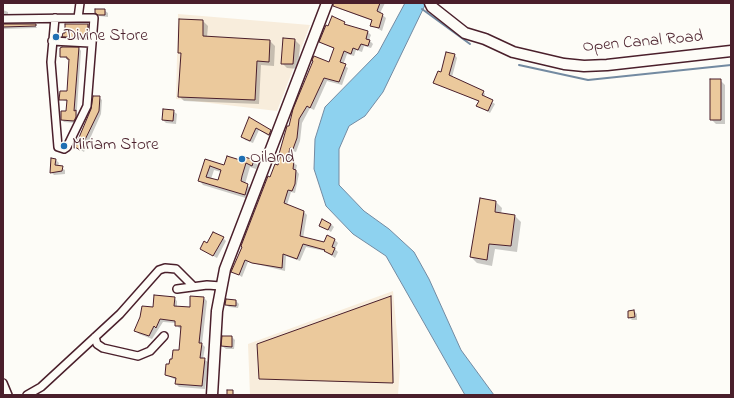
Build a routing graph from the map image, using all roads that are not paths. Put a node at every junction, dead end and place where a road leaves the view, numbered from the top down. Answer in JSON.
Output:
{"nodes":[{"id":1,"x":80,"y":3,"type":"edge"},
{"id":2,"x":327,"y":3,"type":"edge"},
{"id":3,"x":430,"y":3,"type":"edge"},
{"id":4,"x":55,"y":18,"type":"junction"},
{"id":5,"x":78,"y":18,"type":"junction"},
{"id":6,"x":3,"y":19,"type":"edge"},
{"id":7,"x":52,"y":41,"type":"junction"},
{"id":8,"x":90,"y":43,"type":"junction"},
{"id":9,"x":731,"y":51,"type":"edge"},
{"id":10,"x":193,"y":286,"type":"junction"},
{"id":11,"x":221,"y":286,"type":"junction"},
{"id":12,"x":177,"y":289,"type":"dead end"},
{"id":13,"x":164,"y":336,"type":"dead end"},
{"id":14,"x":95,"y":337,"type":"junction"},
{"id":15,"x":3,"y":383,"type":"edge"},
{"id":16,"x":8,"y":395,"type":"edge"},
{"id":17,"x":27,"y":395,"type":"edge"},
{"id":18,"x":212,"y":395,"type":"edge"}],
"edges":[{"from":1,"to":5,"type":"street"},
{"from":2,"to":11,"type":"main road"},
{"from":3,"to":9,"type":"main road","name":"Open Canal Road"},
{"from":4,"to":5,"type":"street"},
{"from":4,"to":6,"type":"street"},
{"from":4,"to":7,"type":"street"},
{"from":5,"to":8,"type":"street"},
{"from":7,"to":8,"type":"street"},
{"from":7,"to":8,"type":"street"},
{"from":10,"to":11,"type":"street"},
{"from":10,"to":12,"type":"street"},
{"from":10,"to":14,"type":"street"},
{"from":11,"to":18,"type":"main road"},
{"from":13,"to":14,"type":"street"},
{"from":14,"to":17,"type":"street"},
{"from":15,"to":16,"type":"street"}]}
